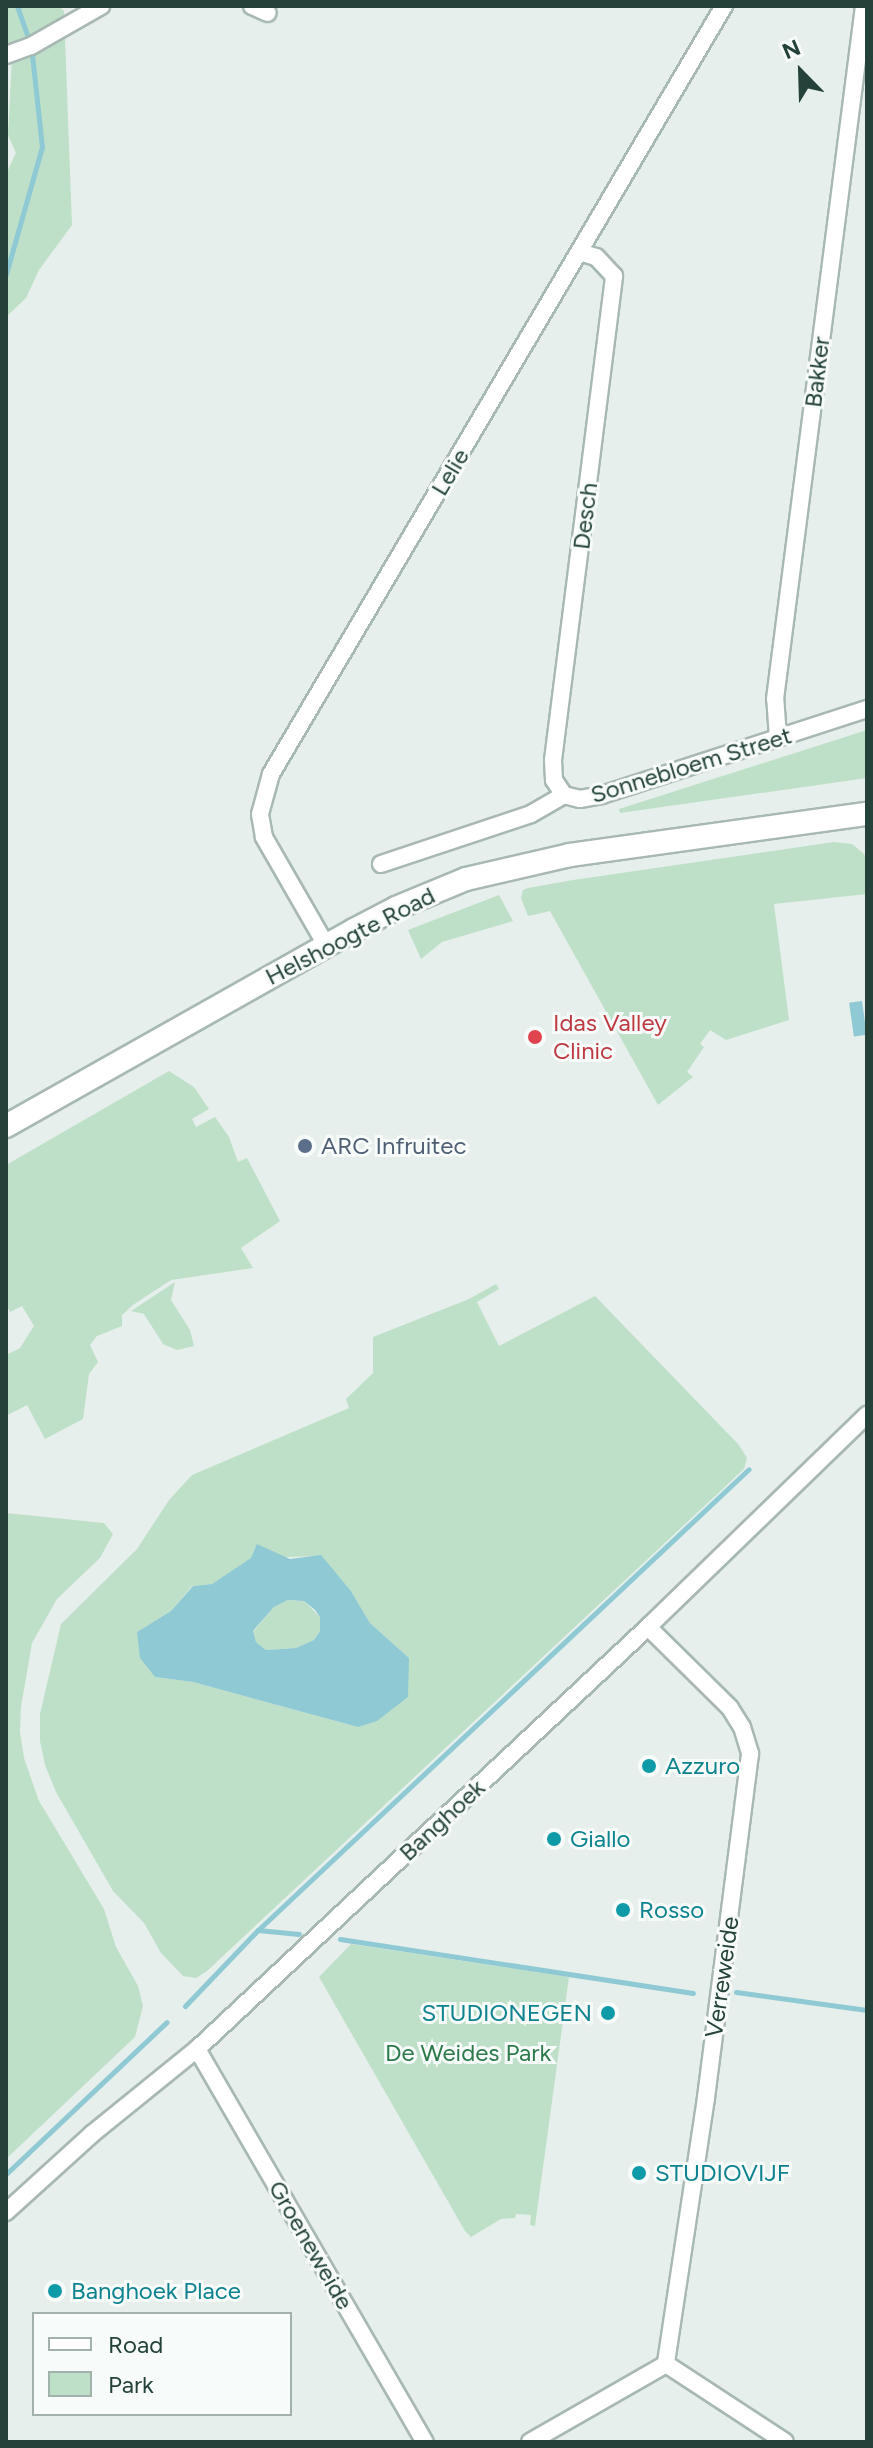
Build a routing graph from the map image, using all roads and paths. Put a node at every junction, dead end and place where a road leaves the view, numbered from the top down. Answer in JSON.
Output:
{"nodes":[{"id":1,"x":101,"y":6,"type":"edge"},
{"id":2,"x":724,"y":6,"type":"edge"},
{"id":3,"x":864,"y":6,"type":"edge"},
{"id":4,"x":6,"y":55,"type":"edge"},
{"id":5,"x":580,"y":252,"type":"junction"},
{"id":6,"x":867,"y":709,"type":"edge"},
{"id":7,"x":778,"y":738,"type":"junction"},
{"id":8,"x":564,"y":795,"type":"junction"},
{"id":9,"x":867,"y":814,"type":"edge"},
{"id":10,"x":381,"y":864,"type":"dead end"},
{"id":11,"x":326,"y":945,"type":"junction"},
{"id":12,"x":6,"y":1126,"type":"edge"},
{"id":13,"x":867,"y":1415,"type":"edge"},
{"id":14,"x":648,"y":1627,"type":"junction"},
{"id":15,"x":197,"y":2049,"type":"junction"},
{"id":16,"x":6,"y":2212,"type":"edge"},
{"id":17,"x":666,"y":2364,"type":"junction"},
{"id":18,"x":425,"y":2442,"type":"edge"},
{"id":19,"x":530,"y":2442,"type":"edge"},
{"id":20,"x":785,"y":2442,"type":"edge"}],
"edges":[{"from":1,"to":4,"type":"street"},
{"from":2,"to":5,"type":"street","name":"Lelie"},
{"from":3,"to":7,"type":"street","name":"Bakker"},
{"from":5,"to":8,"type":"street","name":"Desch"},
{"from":5,"to":11,"type":"street","name":"Lelie"},
{"from":6,"to":7,"type":"street","name":"Sonnebloem Street"},
{"from":7,"to":8,"type":"street","name":"Sonnebloem Street"},
{"from":8,"to":10,"type":"street","name":"Sonnebloem Street"},
{"from":9,"to":11,"type":"main road","name":"Helshoogte Road"},
{"from":11,"to":12,"type":"main road","name":"Helshoogte Road"},
{"from":13,"to":14,"type":"street","name":"Banghoek"},
{"from":14,"to":15,"type":"street","name":"Banghoek"},
{"from":14,"to":17,"type":"street","name":"Verreweide"},
{"from":15,"to":16,"type":"street","name":"Banghoek"},
{"from":15,"to":18,"type":"street","name":"Groeneweide"},
{"from":17,"to":19,"type":"street"},
{"from":17,"to":20,"type":"street"}]}
